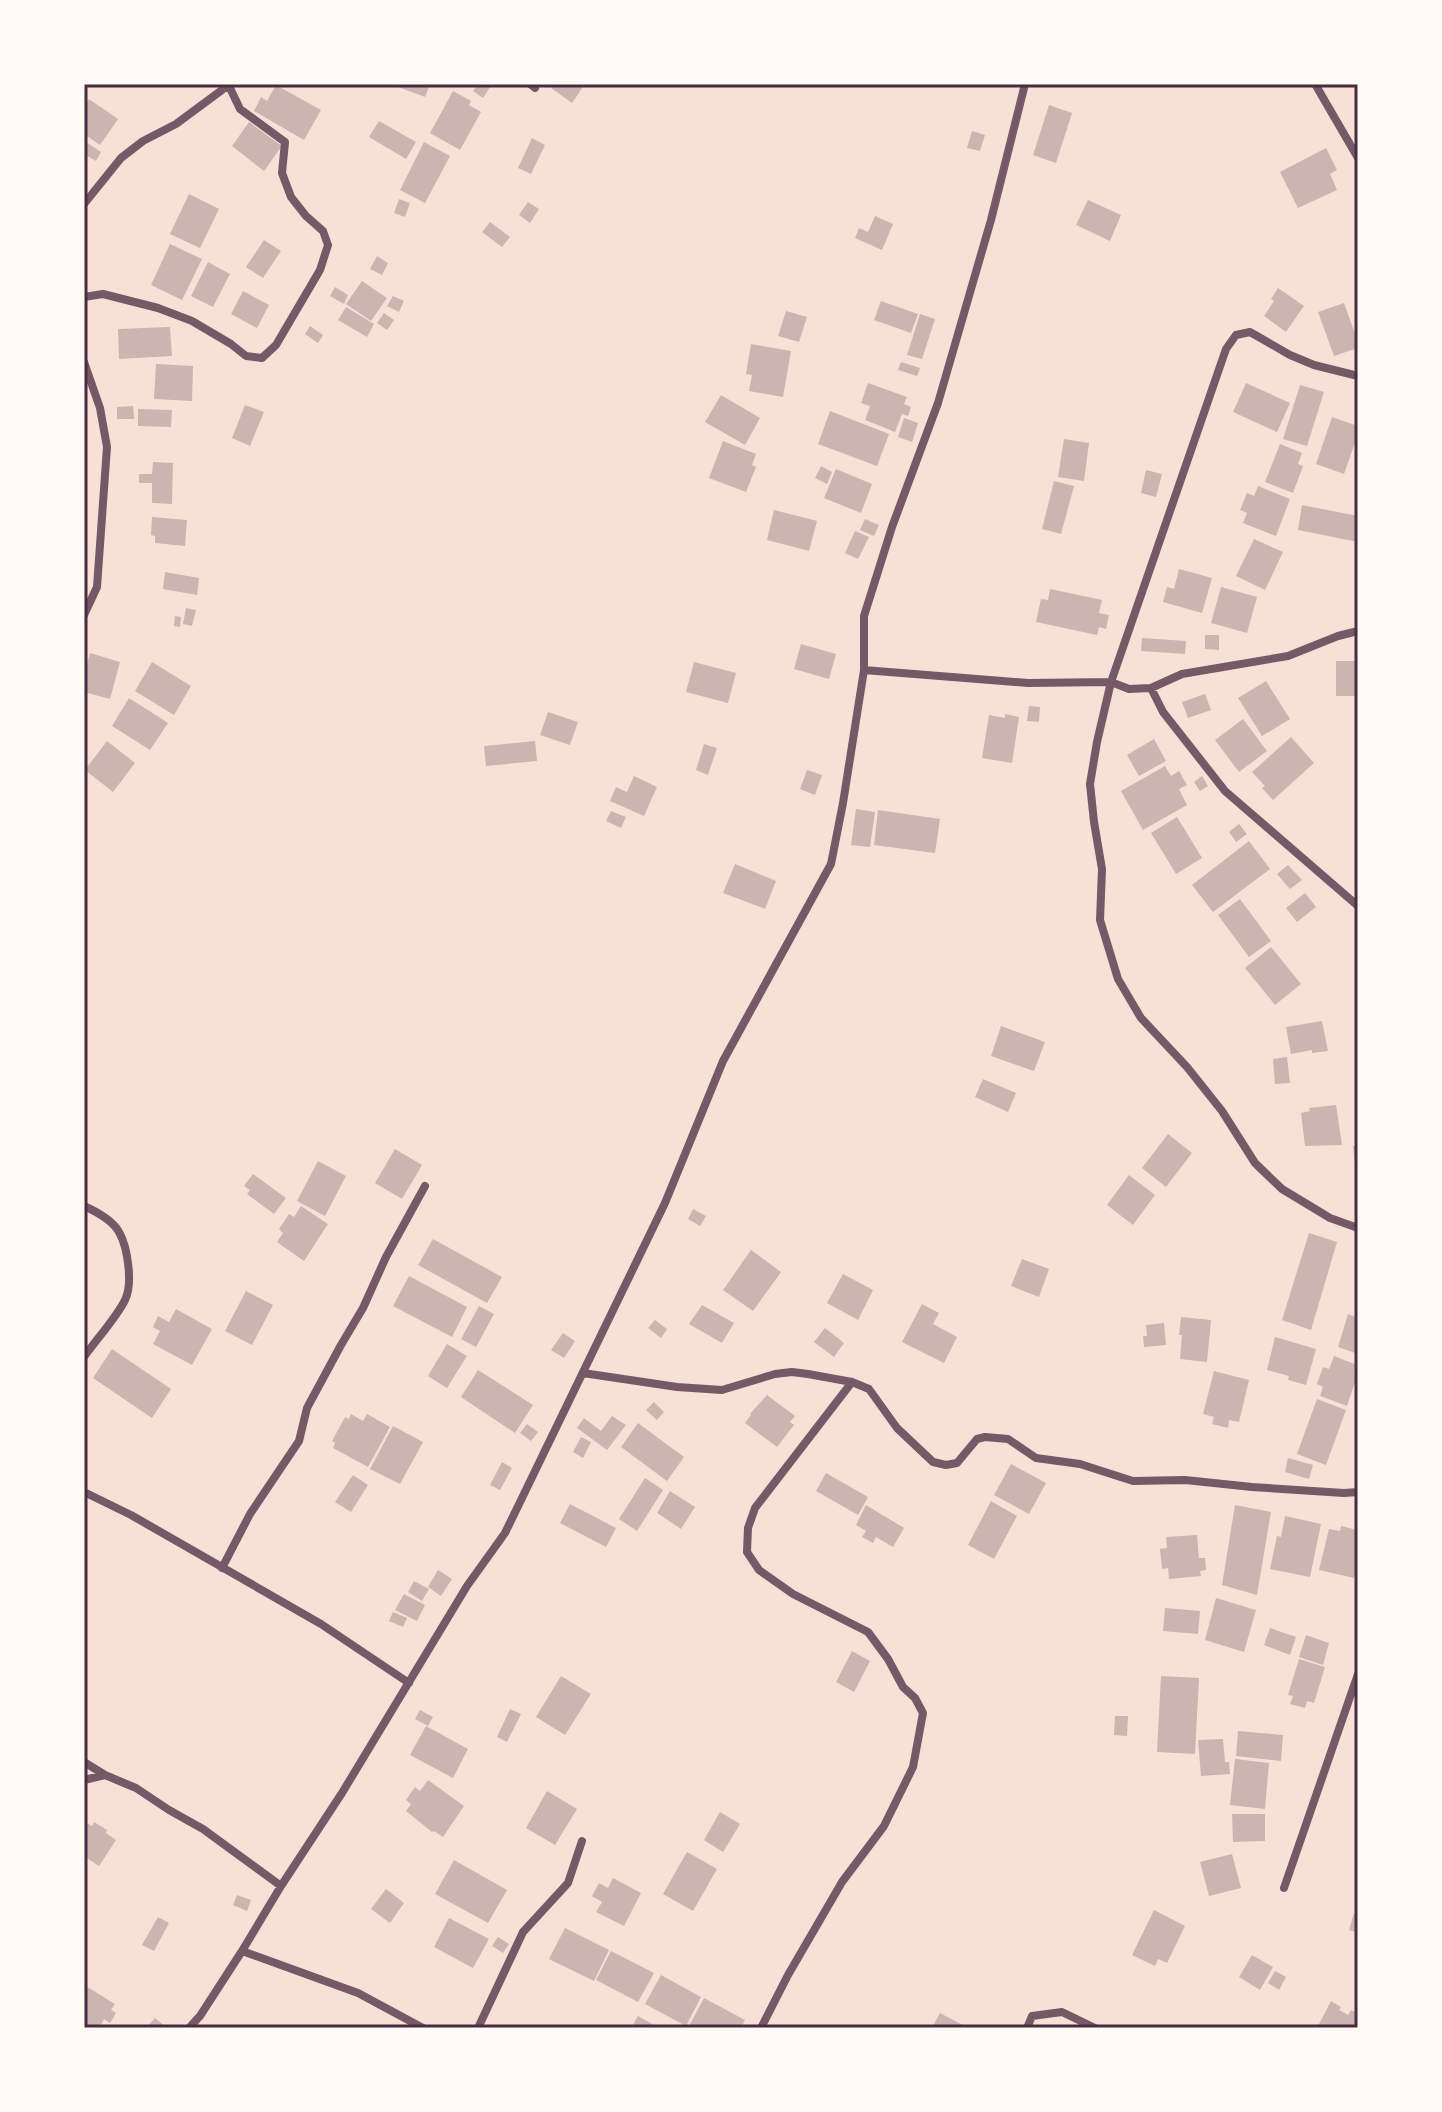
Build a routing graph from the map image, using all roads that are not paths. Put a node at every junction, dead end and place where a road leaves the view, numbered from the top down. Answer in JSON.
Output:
{"nodes":[{"id":1,"x":1025,"y":84,"type":"edge"},
{"id":2,"x":1315,"y":84,"type":"edge"},
{"id":3,"x":229,"y":85,"type":"edge"},
{"id":4,"x":1358,"y":158,"type":"edge"},
{"id":5,"x":84,"y":204,"type":"edge"},
{"id":6,"x":84,"y":297,"type":"edge"},
{"id":7,"x":84,"y":362,"type":"edge"},
{"id":8,"x":1358,"y":376,"type":"edge"},
{"id":9,"x":84,"y":615,"type":"edge"},
{"id":10,"x":1358,"y":631,"type":"edge"},
{"id":11,"x":864,"y":670,"type":"junction"},
{"id":12,"x":1111,"y":682,"type":"junction"},
{"id":13,"x":1151,"y":688,"type":"junction"},
{"id":14,"x":1358,"y":906,"type":"edge"},
{"id":15,"x":425,"y":1186,"type":"dead end"},
{"id":16,"x":84,"y":1206,"type":"edge"},
{"id":17,"x":1358,"y":1228,"type":"edge"},
{"id":18,"x":84,"y":1357,"type":"edge"},
{"id":19,"x":583,"y":1373,"type":"junction"},
{"id":20,"x":852,"y":1382,"type":"junction"},
{"id":21,"x":84,"y":1492,"type":"edge"},
{"id":22,"x":1358,"y":1492,"type":"edge"},
{"id":23,"x":222,"y":1568,"type":"junction"},
{"id":24,"x":1358,"y":1674,"type":"edge"},
{"id":25,"x":409,"y":1683,"type":"junction"},
{"id":26,"x":84,"y":1762,"type":"edge"},
{"id":27,"x":105,"y":1775,"type":"junction"},
{"id":28,"x":84,"y":1780,"type":"edge"},
{"id":29,"x":582,"y":1841,"type":"dead end"},
{"id":30,"x":281,"y":1886,"type":"junction"},
{"id":31,"x":1284,"y":1888,"type":"dead end"},
{"id":32,"x":242,"y":1951,"type":"junction"},
{"id":33,"x":189,"y":2028,"type":"edge"},
{"id":34,"x":423,"y":2028,"type":"edge"},
{"id":35,"x":478,"y":2028,"type":"edge"},
{"id":36,"x":761,"y":2028,"type":"edge"},
{"id":37,"x":1027,"y":2028,"type":"edge"},
{"id":38,"x":1095,"y":2028,"type":"edge"}],
"edges":[{"from":1,"to":11,"type":"street"},
{"from":2,"to":4,"type":"street"},
{"from":3,"to":5,"type":"street"},
{"from":3,"to":6,"type":"street"},
{"from":7,"to":9,"type":"street"},
{"from":8,"to":12,"type":"street"},
{"from":10,"to":13,"type":"street"},
{"from":11,"to":12,"type":"street"},
{"from":11,"to":19,"type":"street"},
{"from":12,"to":13,"type":"street"},
{"from":12,"to":17,"type":"street"},
{"from":13,"to":14,"type":"street"},
{"from":15,"to":23,"type":"street"},
{"from":16,"to":18,"type":"street"},
{"from":19,"to":20,"type":"street"},
{"from":19,"to":25,"type":"street"},
{"from":20,"to":22,"type":"street"},
{"from":20,"to":36,"type":"street"},
{"from":21,"to":23,"type":"street"},
{"from":23,"to":25,"type":"street"},
{"from":24,"to":31,"type":"street"},
{"from":25,"to":30,"type":"street"},
{"from":26,"to":27,"type":"street"},
{"from":27,"to":28,"type":"street"},
{"from":27,"to":30,"type":"street"},
{"from":29,"to":35,"type":"street"},
{"from":30,"to":32,"type":"street"},
{"from":32,"to":33,"type":"street"},
{"from":32,"to":34,"type":"street"},
{"from":37,"to":38,"type":"street"}]}
